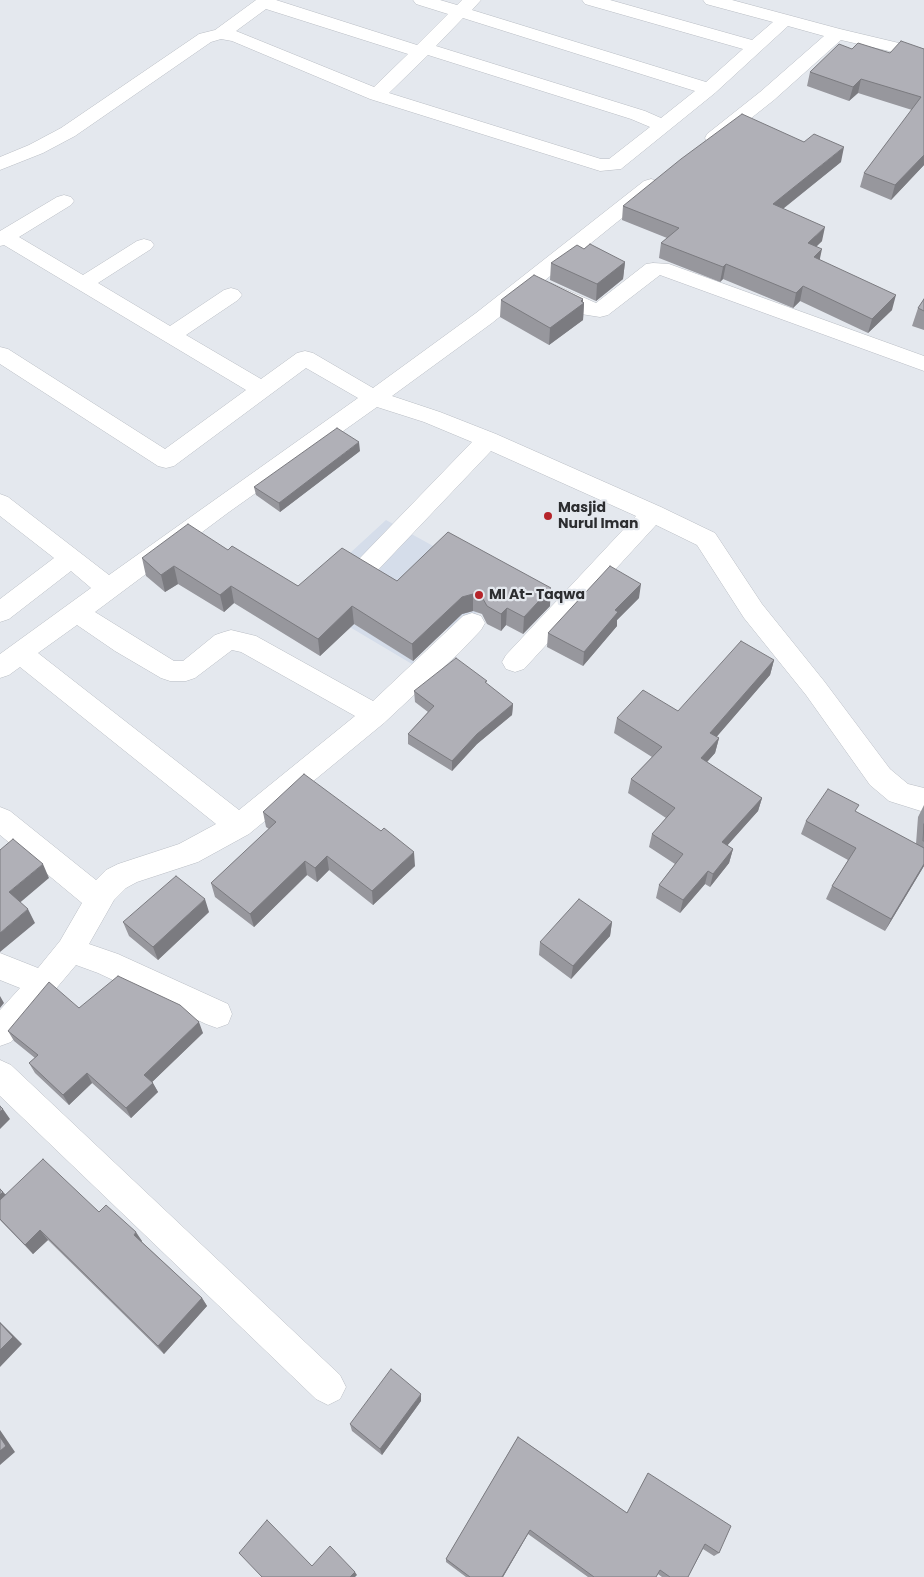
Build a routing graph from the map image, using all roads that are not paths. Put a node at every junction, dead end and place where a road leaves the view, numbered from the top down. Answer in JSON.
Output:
{"nodes":[{"id":1,"x":422,"y":0,"type":"edge"},
{"id":2,"x":591,"y":0,"type":"edge"},
{"id":3,"x":714,"y":0,"type":"edge"},
{"id":4,"x":265,"y":1,"type":"edge"},
{"id":5,"x":466,"y":6,"type":"edge"},
{"id":6,"x":786,"y":19,"type":"junction"},
{"id":7,"x":221,"y":34,"type":"junction"},
{"id":8,"x":837,"y":34,"type":"junction"},
{"id":9,"x":756,"y":47,"type":"junction"},
{"id":10,"x":423,"y":50,"type":"junction"},
{"id":11,"x":924,"y":54,"type":"edge"},
{"id":12,"x":709,"y":89,"type":"junction"},
{"id":13,"x":377,"y":95,"type":"junction"},
{"id":14,"x":663,"y":126,"type":"junction"},
{"id":15,"x":698,"y":150,"type":"edge"},
{"id":16,"x":0,"y":164,"type":"edge"},
{"id":17,"x":665,"y":173,"type":"edge"},
{"id":18,"x":64,"y":201,"type":"dead end"},
{"id":19,"x":3,"y":239,"type":"edge"},
{"id":20,"x":144,"y":245,"type":"dead end"},
{"id":21,"x":531,"y":281,"type":"junction"},
{"id":22,"x":83,"y":284,"type":"junction"},
{"id":23,"x":231,"y":295,"type":"dead end"},
{"id":24,"x":170,"y":336,"type":"junction"},
{"id":25,"x":0,"y":354,"type":"edge"},
{"id":26,"x":924,"y":364,"type":"edge"},
{"id":27,"x":262,"y":390,"type":"junction"},
{"id":28,"x":374,"y":398,"type":"junction"},
{"id":29,"x":488,"y":440,"type":"junction"},
{"id":30,"x":0,"y":503,"type":"edge"},
{"id":31,"x":653,"y":513,"type":"junction"},
{"id":32,"x":70,"y":559,"type":"junction"},
{"id":33,"x":368,"y":565,"type":"edge"},
{"id":34,"x":110,"y":589,"type":"junction"},
{"id":35,"x":0,"y":612,"type":"edge"},
{"id":36,"x":78,"y":612,"type":"junction"},
{"id":37,"x":472,"y":623,"type":"dead end"},
{"id":38,"x":10,"y":661,"type":"edge"},
{"id":39,"x":515,"y":662,"type":"dead end"},
{"id":40,"x":375,"y":715,"type":"junction"},
{"id":41,"x":924,"y":800,"type":"edge"},
{"id":42,"x":0,"y":819,"type":"edge"},
{"id":43,"x":239,"y":826,"type":"junction"},
{"id":44,"x":99,"y":900,"type":"junction"},
{"id":45,"x":70,"y":950,"type":"junction"},
{"id":46,"x":0,"y":966,"type":"edge"},
{"id":47,"x":43,"y":984,"type":"junction"},
{"id":48,"x":217,"y":1014,"type":"dead end"},
{"id":49,"x":0,"y":1032,"type":"edge"},
{"id":50,"x":0,"y":1075,"type":"edge"},
{"id":51,"x":328,"y":1387,"type":"dead end"}],
"edges":[{"from":1,"to":5,"type":"street"},
{"from":2,"to":9,"type":"street"},
{"from":3,"to":6,"type":"street"},
{"from":4,"to":7,"type":"street"},
{"from":4,"to":10,"type":"street"},
{"from":5,"to":10,"type":"street"},
{"from":5,"to":12,"type":"street"},
{"from":6,"to":8,"type":"street"},
{"from":6,"to":9,"type":"street"},
{"from":7,"to":13,"type":"street"},
{"from":7,"to":16,"type":"street"},
{"from":8,"to":11,"type":"street"},
{"from":8,"to":15,"type":"street"},
{"from":9,"to":12,"type":"street"},
{"from":10,"to":13,"type":"street"},
{"from":10,"to":14,"type":"street"},
{"from":12,"to":14,"type":"street"},
{"from":13,"to":14,"type":"street"},
{"from":17,"to":21,"type":"street"},
{"from":18,"to":19,"type":"street"},
{"from":19,"to":22,"type":"street"},
{"from":20,"to":22,"type":"street"},
{"from":21,"to":26,"type":"street"},
{"from":21,"to":28,"type":"street"},
{"from":22,"to":24,"type":"street"},
{"from":23,"to":24,"type":"street"},
{"from":24,"to":27,"type":"street"},
{"from":25,"to":27,"type":"street"},
{"from":27,"to":28,"type":"street"},
{"from":28,"to":29,"type":"street"},
{"from":28,"to":34,"type":"street"},
{"from":29,"to":31,"type":"street"},
{"from":29,"to":33,"type":"street"},
{"from":30,"to":32,"type":"street"},
{"from":31,"to":39,"type":"street"},
{"from":31,"to":41,"type":"street"},
{"from":32,"to":34,"type":"street"},
{"from":32,"to":35,"type":"street"},
{"from":34,"to":36,"type":"street"},
{"from":36,"to":38,"type":"street"},
{"from":36,"to":40,"type":"street"},
{"from":37,"to":40,"type":"street"},
{"from":38,"to":43,"type":"street"},
{"from":40,"to":43,"type":"street"},
{"from":42,"to":44,"type":"street"},
{"from":43,"to":44,"type":"street"},
{"from":44,"to":45,"type":"street"},
{"from":45,"to":47,"type":"street"},
{"from":45,"to":48,"type":"street"},
{"from":46,"to":47,"type":"street"},
{"from":47,"to":49,"type":"street"},
{"from":50,"to":51,"type":"street"}]}
